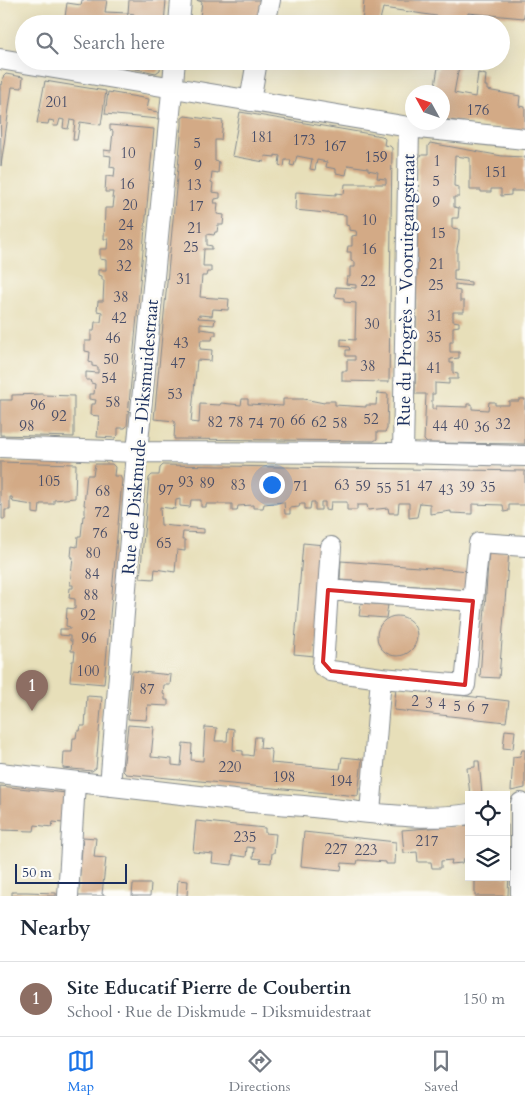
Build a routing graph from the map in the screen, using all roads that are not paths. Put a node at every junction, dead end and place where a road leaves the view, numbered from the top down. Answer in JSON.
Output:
{"nodes":[{"id":1,"x":181,"y":0,"type":"edge"},
{"id":2,"x":270,"y":0,"type":"edge"},
{"id":3,"x":180,"y":15,"type":"edge"},
{"id":4,"x":266,"y":15,"type":"edge"},
{"id":5,"x":0,"y":59,"type":"edge"},
{"id":6,"x":15,"y":61,"type":"edge"},
{"id":7,"x":68,"y":70,"type":"edge"},
{"id":8,"x":174,"y":70,"type":"edge"},
{"id":9,"x":255,"y":70,"type":"edge"},
{"id":10,"x":173,"y":87,"type":"junction"},
{"id":11,"x":250,"y":101,"type":"junction"},
{"id":12,"x":405,"y":126,"type":"edge"},
{"id":13,"x":409,"y":130,"type":"edge"},
{"id":14,"x":438,"y":130,"type":"edge"},
{"id":15,"x":525,"y":139,"type":"edge"},
{"id":16,"x":0,"y":447,"type":"edge"},
{"id":17,"x":137,"y":452,"type":"junction"},
{"id":18,"x":403,"y":453,"type":"junction"},
{"id":19,"x":525,"y":456,"type":"edge"},
{"id":20,"x":525,"y":546,"type":"edge"},
{"id":21,"x":331,"y":547,"type":"dead end"},
{"id":22,"x":328,"y":590,"type":"junction"},
{"id":23,"x":473,"y":601,"type":"junction"},
{"id":24,"x":381,"y":678,"type":"junction"},
{"id":25,"x":0,"y":773,"type":"edge"},
{"id":26,"x":75,"y":783,"type":"junction"},
{"id":27,"x":110,"y":786,"type":"junction"},
{"id":28,"x":517,"y":804,"type":"edge"},
{"id":29,"x":370,"y":813,"type":"junction"},
{"id":30,"x":465,"y":814,"type":"edge"},
{"id":31,"x":68,"y":896,"type":"edge"},
{"id":32,"x":521,"y":896,"type":"edge"}],
"edges":[{"from":1,"to":3,"type":"street"},
{"from":2,"to":4,"type":"street"},
{"from":5,"to":6,"type":"street"},
{"from":7,"to":10,"type":"street"},
{"from":8,"to":10,"type":"street","name":"Rue de Diskmude - Diksmuidestraat"},
{"from":9,"to":11,"type":"street"},
{"from":10,"to":11,"type":"street"},
{"from":10,"to":17,"type":"street","name":"Rue de Diskmude - Diksmuidestraat"},
{"from":11,"to":12,"type":"street"},
{"from":13,"to":18,"type":"street","name":"Rue du Progrès - Vooruitgangstraat"},
{"from":14,"to":15,"type":"street"},
{"from":16,"to":17,"type":"street"},
{"from":17,"to":18,"type":"street"},
{"from":17,"to":27,"type":"street","name":"Rue de Diskmude - Diksmuidestraat"},
{"from":18,"to":19,"type":"street"},
{"from":20,"to":23,"type":"street"},
{"from":21,"to":22,"type":"street"},
{"from":22,"to":23,"type":"street"},
{"from":22,"to":24,"type":"street"},
{"from":23,"to":24,"type":"street"},
{"from":24,"to":29,"type":"street"},
{"from":25,"to":26,"type":"street"},
{"from":26,"to":27,"type":"street"},
{"from":26,"to":31,"type":"street"},
{"from":27,"to":29,"type":"street"},
{"from":28,"to":32,"type":"street"},
{"from":29,"to":30,"type":"street"}]}
